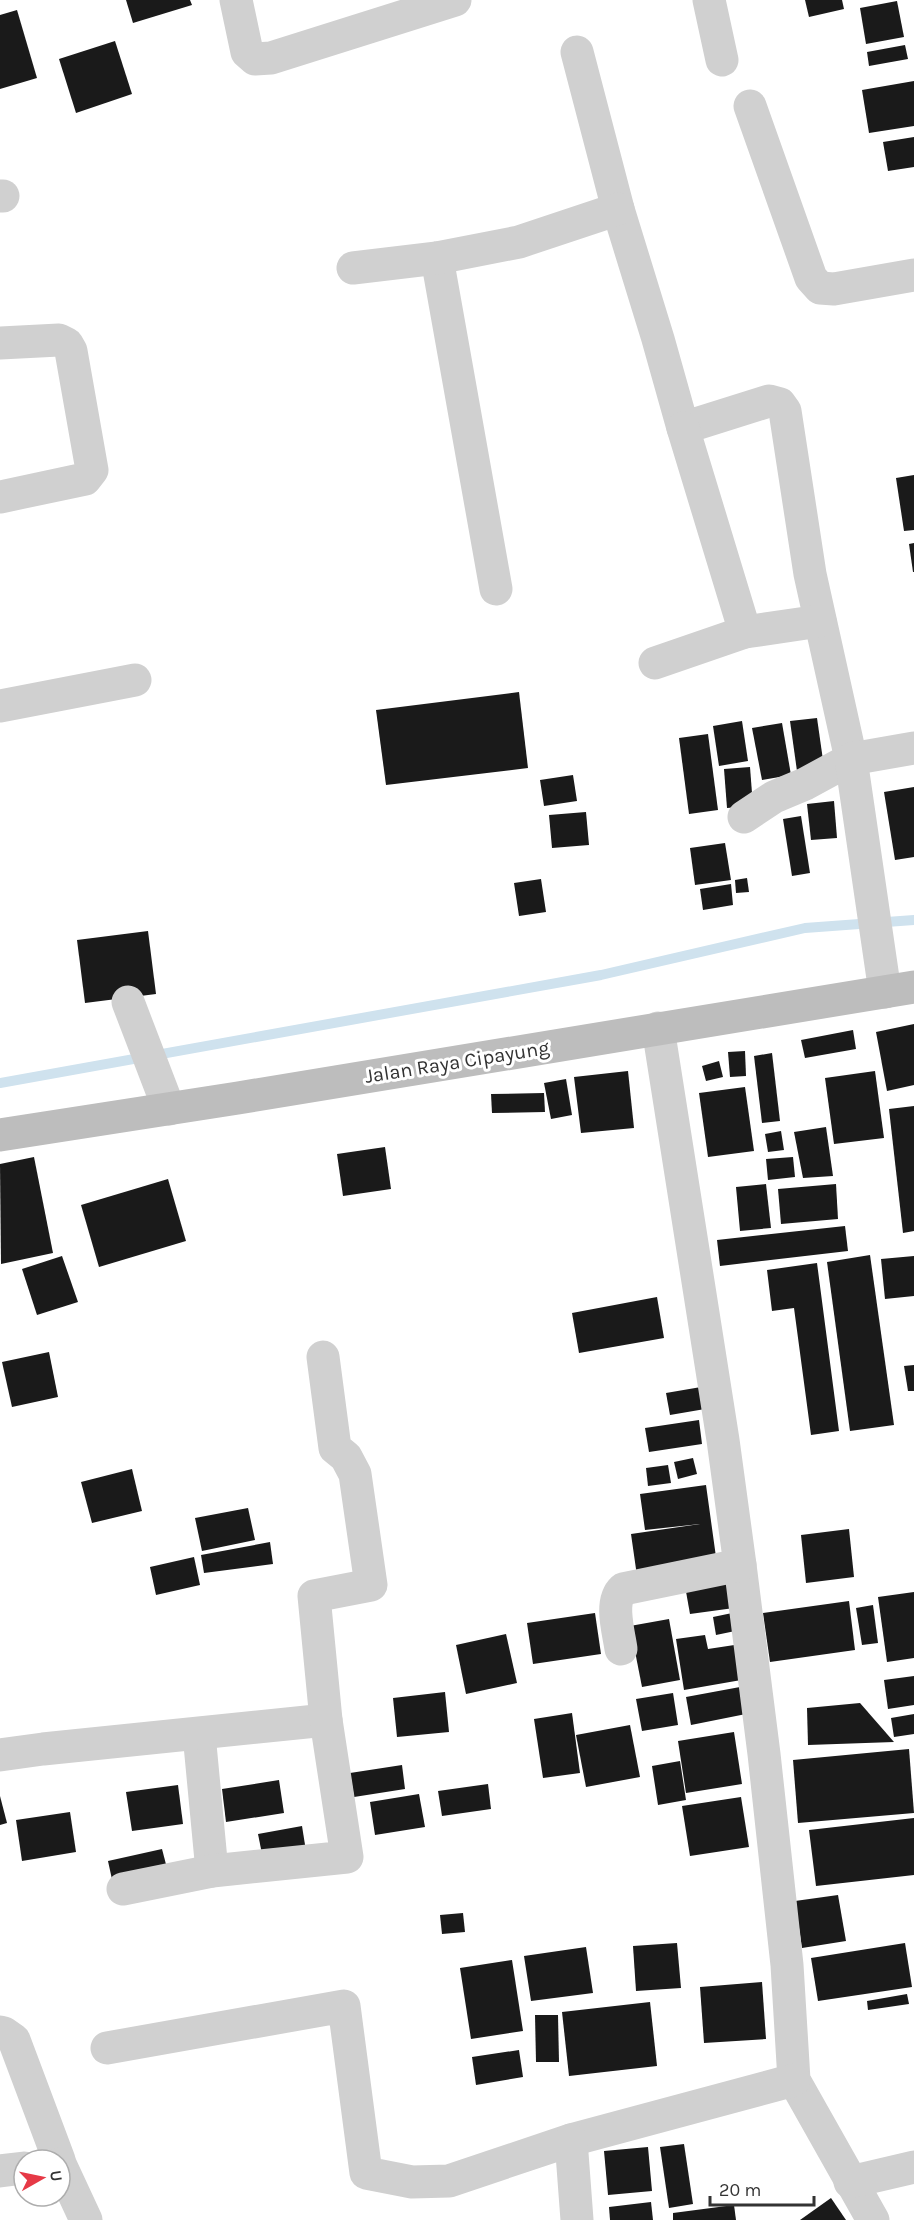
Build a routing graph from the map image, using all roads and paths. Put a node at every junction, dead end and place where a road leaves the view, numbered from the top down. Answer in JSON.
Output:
{"nodes":[{"id":1,"x":236,"y":0,"type":"edge"},
{"id":2,"x":455,"y":0,"type":"edge"},
{"id":3,"x":709,"y":0,"type":"edge"},
{"id":4,"x":577,"y":52,"type":"dead end"},
{"id":5,"x":722,"y":60,"type":"dead end"},
{"id":6,"x":750,"y":106,"type":"dead end"},
{"id":7,"x":618,"y":209,"type":"junction"},
{"id":8,"x":437,"y":258,"type":"junction"},
{"id":9,"x":353,"y":268,"type":"dead end"},
{"id":10,"x":914,"y":278,"type":"edge"},
{"id":11,"x":0,"y":343,"type":"edge"},
{"id":12,"x":683,"y":428,"type":"junction"},
{"id":13,"x":0,"y":497,"type":"edge"},
{"id":14,"x":495,"y":589,"type":"dead end"},
{"id":15,"x":820,"y":621,"type":"junction"},
{"id":16,"x":746,"y":632,"type":"junction"},
{"id":17,"x":655,"y":663,"type":"dead end"},
{"id":18,"x":135,"y":680,"type":"dead end"},
{"id":19,"x":0,"y":706,"type":"edge"},
{"id":20,"x":914,"y":748,"type":"edge"},
{"id":21,"x":850,"y":759,"type":"junction"},
{"id":22,"x":744,"y":817,"type":"dead end"},
{"id":23,"x":893,"y":982,"type":"edge"},
{"id":24,"x":128,"y":1002,"type":"dead end"},
{"id":25,"x":658,"y":1028,"type":"junction"},
{"id":26,"x":164,"y":1097,"type":"junction"},
{"id":27,"x":0,"y":1135,"type":"edge"},
{"id":28,"x":323,"y":1357,"type":"dead end"},
{"id":29,"x":740,"y":1565,"type":"junction"},
{"id":30,"x":621,"y":1649,"type":"dead end"},
{"id":31,"x":326,"y":1720,"type":"junction"},
{"id":32,"x":199,"y":1734,"type":"junction"},
{"id":33,"x":0,"y":1755,"type":"edge"},
{"id":34,"x":212,"y":1871,"type":"junction"},
{"id":35,"x":123,"y":1889,"type":"dead end"},
{"id":36,"x":0,"y":2032,"type":"edge"},
{"id":37,"x":107,"y":2048,"type":"dead end"},
{"id":38,"x":794,"y":2080,"type":"junction"},
{"id":39,"x":571,"y":2140,"type":"junction"},
{"id":40,"x":54,"y":2148,"type":"edge"},
{"id":41,"x":914,"y":2168,"type":"edge"},
{"id":42,"x":850,"y":2182,"type":"junction"},
{"id":43,"x":72,"y":2190,"type":"edge"},
{"id":44,"x":86,"y":2220,"type":"edge"},
{"id":45,"x":577,"y":2220,"type":"edge"},
{"id":46,"x":873,"y":2220,"type":"edge"}],
"edges":[{"from":1,"to":2,"type":"street"},
{"from":3,"to":5,"type":"street"},
{"from":4,"to":7,"type":"street"},
{"from":6,"to":10,"type":"street"},
{"from":7,"to":8,"type":"street"},
{"from":7,"to":12,"type":"street"},
{"from":8,"to":9,"type":"street"},
{"from":8,"to":14,"type":"street"},
{"from":11,"to":13,"type":"street"},
{"from":12,"to":15,"type":"street"},
{"from":12,"to":16,"type":"street"},
{"from":15,"to":16,"type":"street"},
{"from":15,"to":21,"type":"street"},
{"from":16,"to":17,"type":"street"},
{"from":18,"to":19,"type":"street"},
{"from":20,"to":21,"type":"street"},
{"from":21,"to":22,"type":"street"},
{"from":21,"to":23,"type":"street"},
{"from":23,"to":25,"type":"main road","name":"Jalan Raya Cipayung"},
{"from":24,"to":26,"type":"street"},
{"from":25,"to":26,"type":"main road","name":"Jalan Raya Cipayung"},
{"from":25,"to":29,"type":"street"},
{"from":26,"to":27,"type":"main road","name":"Jalan Raya Cipayung"},
{"from":28,"to":31,"type":"street"},
{"from":29,"to":30,"type":"street"},
{"from":29,"to":38,"type":"street"},
{"from":31,"to":32,"type":"street"},
{"from":31,"to":34,"type":"street"},
{"from":32,"to":33,"type":"street"},
{"from":32,"to":34,"type":"street"},
{"from":34,"to":35,"type":"street"},
{"from":36,"to":40,"type":"street"},
{"from":37,"to":39,"type":"street"},
{"from":38,"to":39,"type":"street"},
{"from":38,"to":42,"type":"street"},
{"from":39,"to":45,"type":"street"},
{"from":41,"to":42,"type":"street"},
{"from":42,"to":46,"type":"street"},
{"from":43,"to":44,"type":"street"}]}
